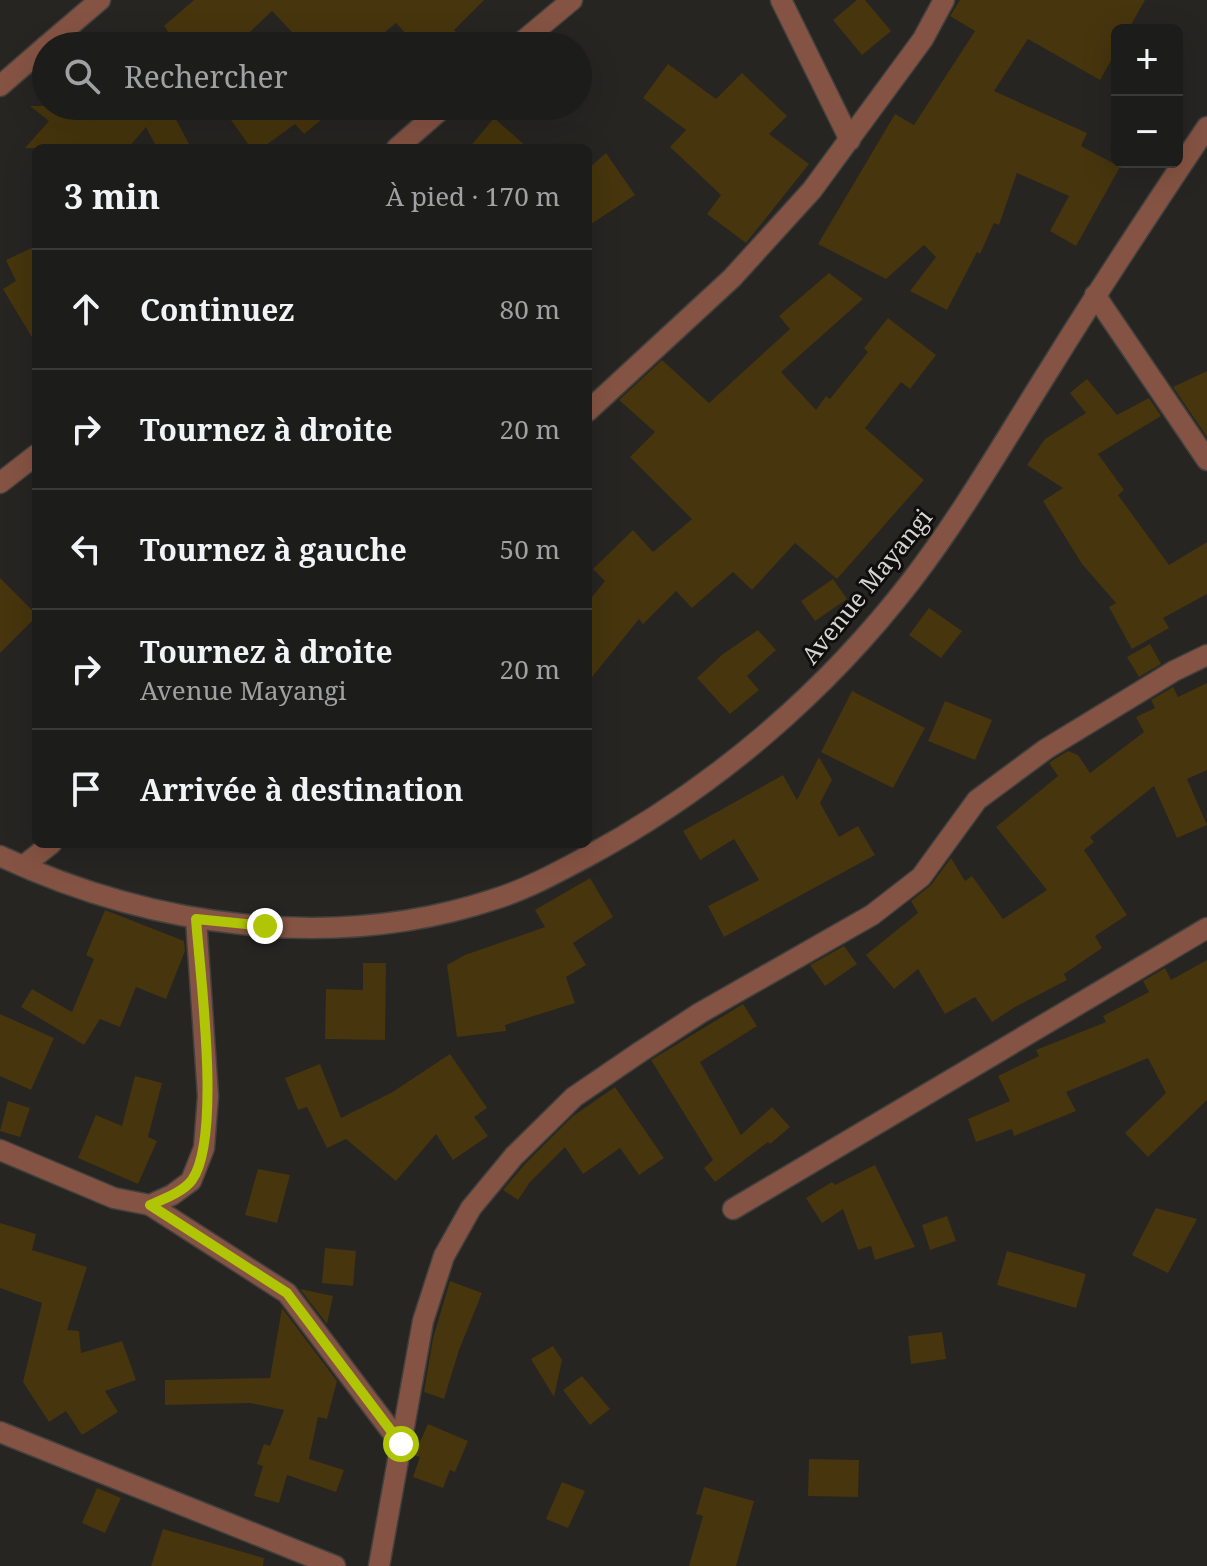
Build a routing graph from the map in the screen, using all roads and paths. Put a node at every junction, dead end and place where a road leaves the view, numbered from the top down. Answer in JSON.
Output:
{"nodes":[{"id":1,"x":100,"y":0,"type":"edge"},
{"id":2,"x":572,"y":0,"type":"edge"},
{"id":3,"x":781,"y":0,"type":"edge"},
{"id":4,"x":944,"y":0,"type":"edge"},
{"id":5,"x":62,"y":32,"type":"edge"},
{"id":6,"x":534,"y":32,"type":"edge"},
{"id":7,"x":32,"y":58,"type":"edge"},
{"id":8,"x":0,"y":86,"type":"edge"},
{"id":9,"x":429,"y":120,"type":"edge"},
{"id":10,"x":1207,"y":127,"type":"edge"},
{"id":11,"x":850,"y":140,"type":"junction"},
{"id":12,"x":402,"y":144,"type":"edge"},
{"id":13,"x":1095,"y":295,"type":"junction"},
{"id":14,"x":592,"y":407,"type":"edge"},
{"id":15,"x":32,"y":458,"type":"edge"},
{"id":16,"x":1207,"y":460,"type":"edge"},
{"id":17,"x":0,"y":483,"type":"edge"},
{"id":18,"x":1207,"y":655,"type":"edge"},
{"id":19,"x":46,"y":848,"type":"edge"},
{"id":20,"x":0,"y":856,"type":"edge"},
{"id":21,"x":23,"y":866,"type":"junction"},
{"id":22,"x":196,"y":919,"type":"junction"},
{"id":23,"x":1207,"y":928,"type":"edge"},
{"id":24,"x":3,"y":1158,"type":"edge"},
{"id":25,"x":150,"y":1205,"type":"junction"},
{"id":26,"x":733,"y":1209,"type":"dead end"},
{"id":27,"x":0,"y":1432,"type":"edge"},
{"id":28,"x":401,"y":1444,"type":"junction"},
{"id":29,"x":335,"y":1566,"type":"edge"},
{"id":30,"x":379,"y":1566,"type":"edge"}],
"edges":[{"from":1,"to":5,"type":"street"},
{"from":2,"to":6,"type":"street"},
{"from":3,"to":11,"type":"street"},
{"from":4,"to":11,"type":"street"},
{"from":7,"to":8,"type":"street"},
{"from":9,"to":12,"type":"street"},
{"from":10,"to":13,"type":"street","name":"Avenue Mayangi"},
{"from":11,"to":14,"type":"street"},
{"from":13,"to":16,"type":"street"},
{"from":13,"to":22,"type":"street","name":"Avenue Mayangi"},
{"from":15,"to":17,"type":"street"},
{"from":18,"to":28,"type":"street"},
{"from":19,"to":21,"type":"street"},
{"from":20,"to":21,"type":"street","name":"Avenue Mayangi"},
{"from":21,"to":22,"type":"street","name":"Avenue Mayangi"},
{"from":22,"to":25,"type":"street"},
{"from":23,"to":26,"type":"street"},
{"from":24,"to":25,"type":"street"},
{"from":25,"to":28,"type":"street"},
{"from":27,"to":29,"type":"street"},
{"from":28,"to":30,"type":"street"}]}
